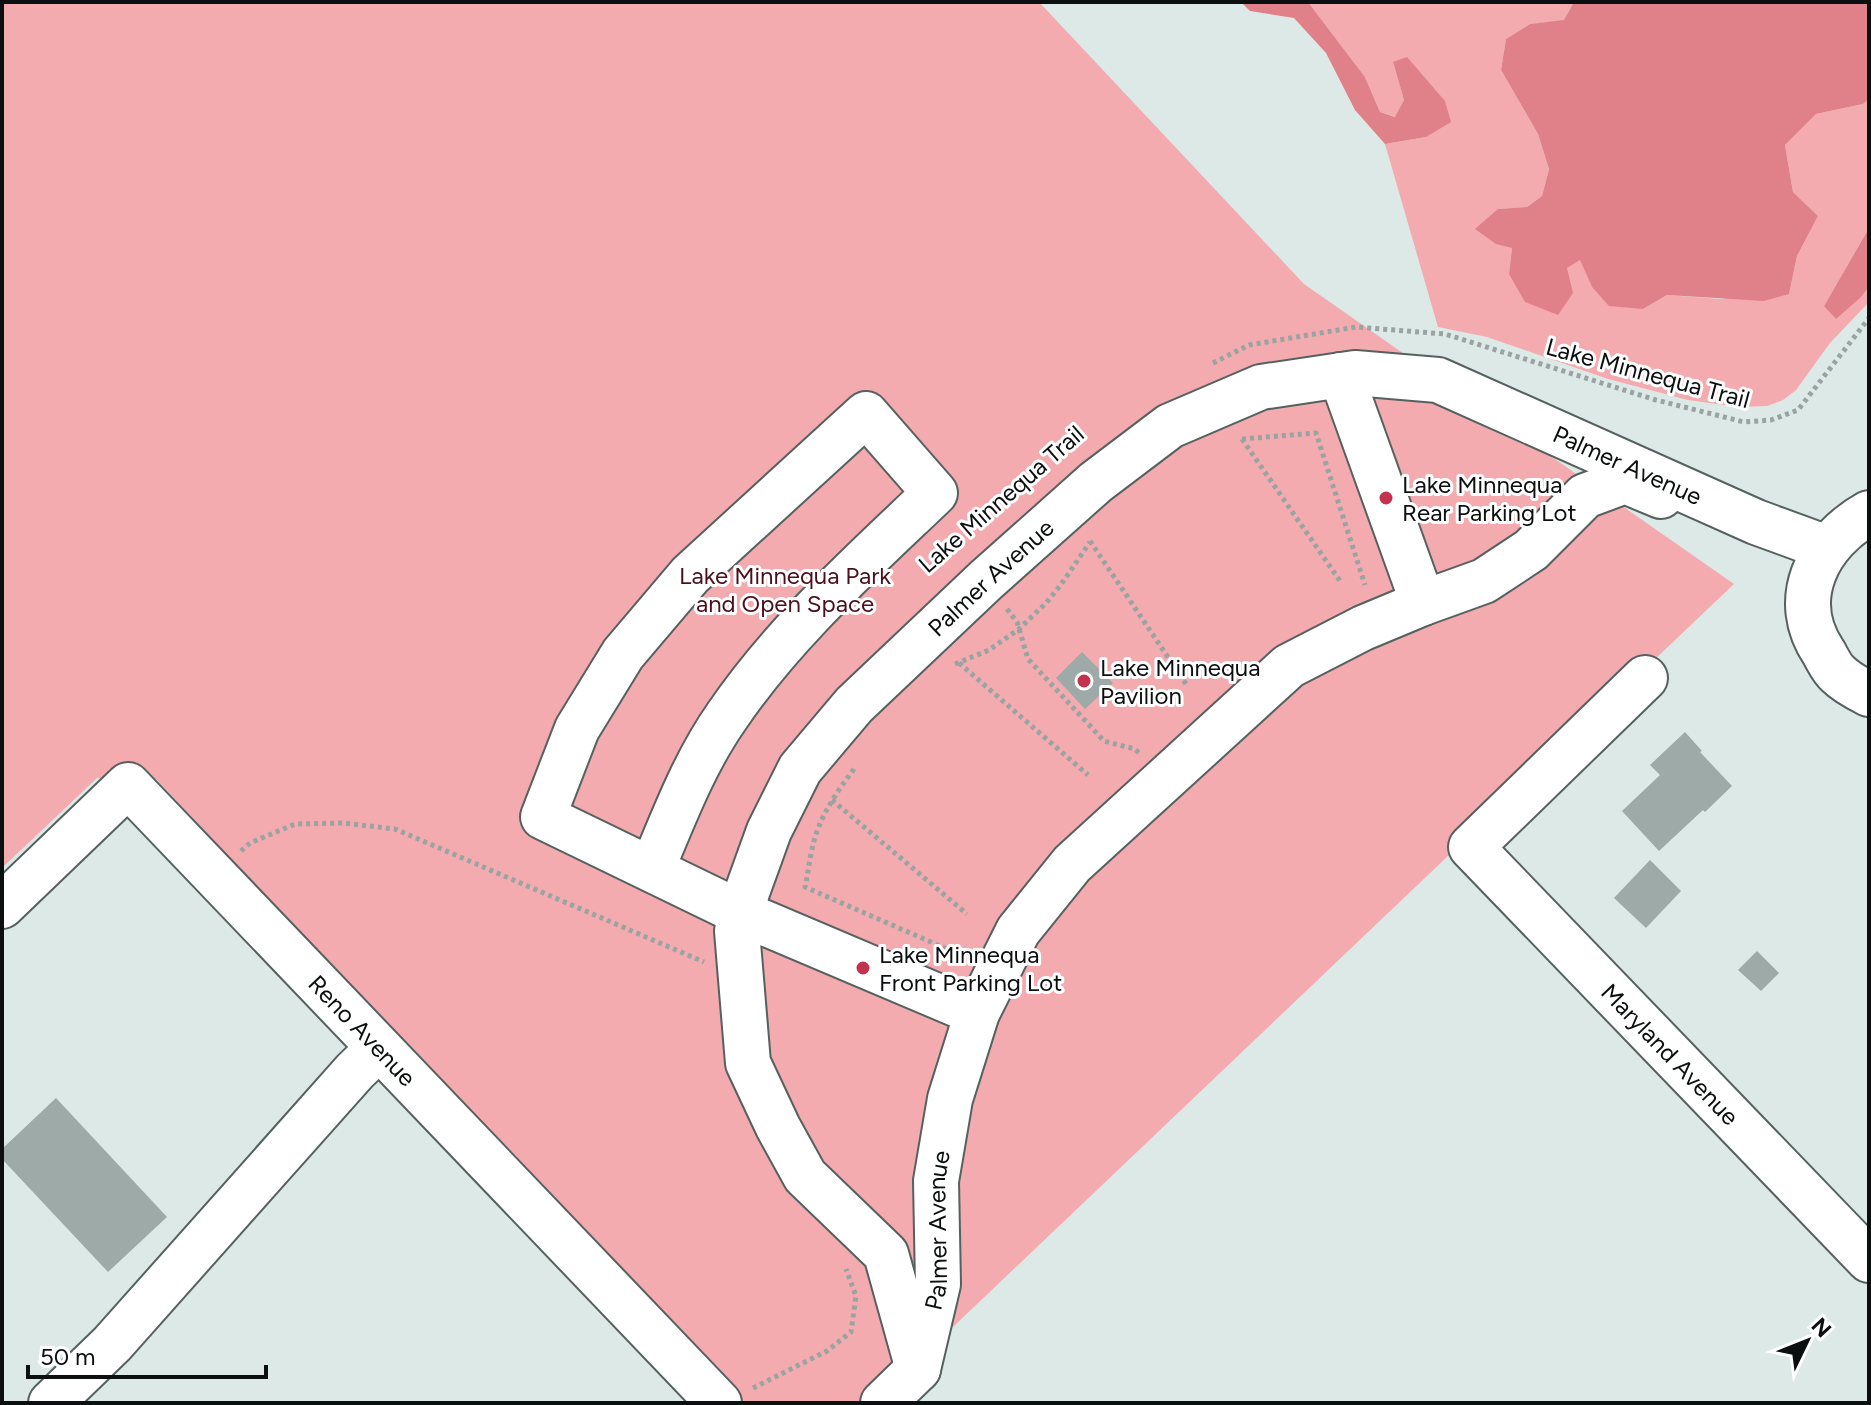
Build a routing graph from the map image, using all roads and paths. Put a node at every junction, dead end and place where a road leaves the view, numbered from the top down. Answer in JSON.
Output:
{"nodes":[{"id":1,"x":1869,"y":318,"type":"edge"},
{"id":2,"x":1210,"y":365,"type":"dead end"},
{"id":3,"x":1341,"y":375,"type":"junction"},
{"id":4,"x":1242,"y":439,"type":"junction"},
{"id":5,"x":1231,"y":443,"type":"dead end"},
{"id":6,"x":1869,"y":513,"type":"edge"},
{"id":7,"x":1097,"y":534,"type":"dead end"},
{"id":8,"x":1090,"y":541,"type":"junction"},
{"id":9,"x":1821,"y":558,"type":"junction"},
{"id":10,"x":986,"y":580,"type":"junction"},
{"id":11,"x":1340,"y":581,"type":"dead end"},
{"id":12,"x":1365,"y":585,"type":"dead end"},
{"id":13,"x":1423,"y":603,"type":"junction"},
{"id":14,"x":1019,"y":629,"type":"junction"},
{"id":15,"x":1645,"y":678,"type":"dead end"},
{"id":16,"x":1186,"y":684,"type":"dead end"},
{"id":17,"x":1869,"y":694,"type":"edge"},
{"id":18,"x":861,"y":760,"type":"dead end"},
{"id":19,"x":1088,"y":775,"type":"dead end"},
{"id":20,"x":1164,"y":780,"type":"junction"},
{"id":21,"x":832,"y":800,"type":"junction"},
{"id":22,"x":652,"y":869,"type":"junction"},
{"id":23,"x":216,"y":877,"type":"junction"},
{"id":24,"x":2,"y":906,"type":"edge"},
{"id":25,"x":726,"y":906,"type":"junction"},
{"id":26,"x":967,"y":914,"type":"dead end"},
{"id":27,"x":963,"y":956,"type":"dead end"},
{"id":28,"x":977,"y":1013,"type":"junction"},
{"id":29,"x":379,"y":1048,"type":"junction"},
{"id":30,"x":842,"y":1259,"type":"dead end"},
{"id":31,"x":1869,"y":1260,"type":"edge"},
{"id":32,"x":918,"y":1369,"type":"junction"},
{"id":33,"x":734,"y":1396,"type":"edge"},
{"id":34,"x":51,"y":1403,"type":"edge"},
{"id":35,"x":883,"y":1403,"type":"edge"}],
"edges":[{"from":1,"to":2,"type":"path","name":"Lake Minnequa Trail"},
{"from":3,"to":9,"type":"street","name":"Palmer Avenue"},
{"from":3,"to":10,"type":"street","name":"Palmer Avenue"},
{"from":3,"to":13,"type":"street"},
{"from":4,"to":5,"type":"path"},
{"from":4,"to":11,"type":"path"},
{"from":4,"to":12,"type":"path"},
{"from":6,"to":9,"type":"street"},
{"from":7,"to":8,"type":"path"},
{"from":8,"to":14,"type":"path"},
{"from":8,"to":16,"type":"path"},
{"from":9,"to":13,"type":"street","name":"Palmer Avenue"},
{"from":9,"to":17,"type":"street"},
{"from":10,"to":14,"type":"path"},
{"from":10,"to":25,"type":"street","name":"Palmer Avenue"},
{"from":13,"to":20,"type":"street","name":"Palmer Avenue"},
{"from":14,"to":19,"type":"path"},
{"from":14,"to":20,"type":"path"},
{"from":15,"to":31,"type":"street","name":"Maryland Avenue"},
{"from":18,"to":21,"type":"path"},
{"from":20,"to":28,"type":"street","name":"Palmer Avenue"},
{"from":21,"to":26,"type":"path"},
{"from":21,"to":27,"type":"path"},
{"from":22,"to":22,"type":"street"},
{"from":22,"to":25,"type":"street"},
{"from":23,"to":24,"type":"street","name":"Reno Avenue"},
{"from":23,"to":25,"type":"path"},
{"from":23,"to":29,"type":"street","name":"Reno Avenue"},
{"from":25,"to":28,"type":"street"},
{"from":25,"to":32,"type":"street","name":"Palmer Avenue"},
{"from":28,"to":32,"type":"street","name":"Palmer Avenue"},
{"from":29,"to":33,"type":"street","name":"Reno Avenue"},
{"from":29,"to":34,"type":"street"},
{"from":30,"to":33,"type":"path"},
{"from":32,"to":35,"type":"street"}]}
